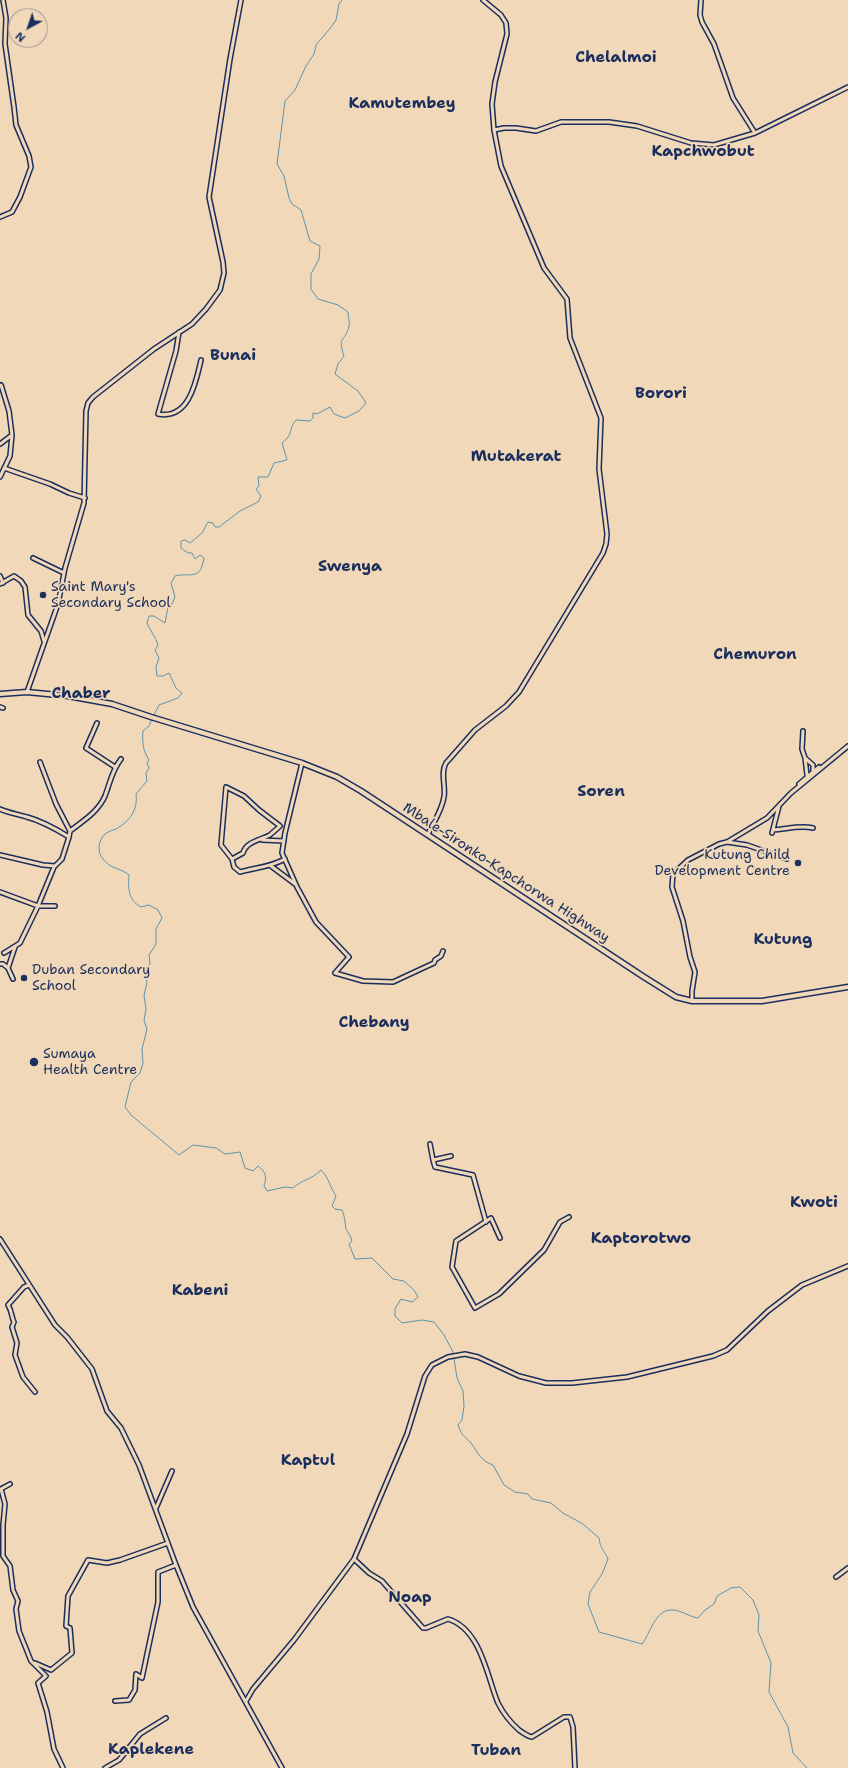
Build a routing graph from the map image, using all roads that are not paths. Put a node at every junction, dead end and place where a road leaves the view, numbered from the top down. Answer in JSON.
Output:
{"nodes":[{"id":1,"x":3,"y":0,"type":"edge"},
{"id":2,"x":241,"y":0,"type":"edge"},
{"id":3,"x":483,"y":0,"type":"edge"},
{"id":4,"x":701,"y":0,"type":"edge"},
{"id":5,"x":848,"y":87,"type":"edge"},
{"id":6,"x":494,"y":130,"type":"junction"},
{"id":7,"x":755,"y":133,"type":"junction"},
{"id":8,"x":0,"y":217,"type":"edge"},
{"id":9,"x":179,"y":332,"type":"junction"},
{"id":10,"x":201,"y":360,"type":"dead end"},
{"id":11,"x":0,"y":386,"type":"edge"},
{"id":12,"x":13,"y":429,"type":"dead end"},
{"id":13,"x":12,"y":435,"type":"junction"},
{"id":14,"x":0,"y":444,"type":"edge"},
{"id":15,"x":4,"y":468,"type":"junction"},
{"id":16,"x":0,"y":477,"type":"edge"},
{"id":17,"x":85,"y":498,"type":"junction"},
{"id":18,"x":33,"y":558,"type":"dead end"},
{"id":19,"x":64,"y":573,"type":"junction"},
{"id":20,"x":0,"y":576,"type":"edge"},
{"id":21,"x":1,"y":583,"type":"edge"},
{"id":22,"x":44,"y":641,"type":"junction"},
{"id":23,"x":27,"y":692,"type":"junction"},
{"id":24,"x":0,"y":694,"type":"edge"},
{"id":25,"x":97,"y":723,"type":"dead end"},
{"id":26,"x":803,"y":731,"type":"dead end"},
{"id":27,"x":848,"y":746,"type":"edge"},
{"id":28,"x":805,"y":758,"type":"junction"},
{"id":29,"x":833,"y":758,"type":"junction"},
{"id":30,"x":121,"y":759,"type":"dead end"},
{"id":31,"x":40,"y":762,"type":"dead end"},
{"id":32,"x":302,"y":763,"type":"junction"},
{"id":33,"x":115,"y":767,"type":"junction"},
{"id":34,"x":813,"y":771,"type":"junction"},
{"id":35,"x":807,"y":775,"type":"junction"},
{"id":36,"x":780,"y":805,"type":"junction"},
{"id":37,"x":0,"y":809,"type":"edge"},
{"id":38,"x":813,"y":828,"type":"dead end"},
{"id":39,"x":70,"y":831,"type":"junction"},
{"id":40,"x":428,"y":834,"type":"junction"},
{"id":41,"x":69,"y":837,"type":"junction"},
{"id":42,"x":261,"y":840,"type":"junction"},
{"id":43,"x":284,"y":841,"type":"junction"},
{"id":44,"x":727,"y":842,"type":"junction"},
{"id":45,"x":0,"y":855,"type":"edge"},
{"id":46,"x":232,"y":859,"type":"junction"},
{"id":47,"x":285,"y":859,"type":"junction"},
{"id":48,"x":787,"y":859,"type":"dead end"},
{"id":49,"x":55,"y":866,"type":"junction"},
{"id":50,"x":271,"y":866,"type":"junction"},
{"id":51,"x":295,"y":884,"type":"junction"},
{"id":52,"x":0,"y":892,"type":"edge"},
{"id":53,"x":38,"y":906,"type":"junction"},
{"id":54,"x":55,"y":906,"type":"dead end"},
{"id":55,"x":15,"y":947,"type":"junction"},
{"id":56,"x":443,"y":951,"type":"dead end"},
{"id":57,"x":4,"y":953,"type":"dead end"},
{"id":58,"x":0,"y":964,"type":"edge"},
{"id":59,"x":8,"y":968,"type":"junction"},
{"id":60,"x":13,"y":979,"type":"dead end"},
{"id":61,"x":848,"y":987,"type":"edge"},
{"id":62,"x":692,"y":1001,"type":"junction"},
{"id":63,"x":430,"y":1144,"type":"dead end"},
{"id":64,"x":451,"y":1156,"type":"dead end"},
{"id":65,"x":433,"y":1160,"type":"junction"},
{"id":66,"x":569,"y":1217,"type":"dead end"},
{"id":67,"x":486,"y":1222,"type":"junction"},
{"id":68,"x":500,"y":1238,"type":"dead end"},
{"id":69,"x":0,"y":1239,"type":"edge"},
{"id":70,"x":848,"y":1266,"type":"edge"},
{"id":71,"x":29,"y":1285,"type":"junction"},
{"id":72,"x":35,"y":1392,"type":"dead end"},
{"id":73,"x":172,"y":1471,"type":"dead end"},
{"id":74,"x":10,"y":1484,"type":"dead end"},
{"id":75,"x":156,"y":1508,"type":"junction"},
{"id":76,"x":168,"y":1543,"type":"junction"},
{"id":77,"x":354,"y":1559,"type":"junction"},
{"id":78,"x":176,"y":1565,"type":"junction"},
{"id":79,"x":848,"y":1568,"type":"edge"},
{"id":80,"x":836,"y":1577,"type":"dead end"},
{"id":81,"x":31,"y":1661,"type":"junction"},
{"id":82,"x":115,"y":1701,"type":"dead end"},
{"id":83,"x":246,"y":1701,"type":"junction"},
{"id":84,"x":166,"y":1718,"type":"dead end"},
{"id":85,"x":63,"y":1768,"type":"edge"},
{"id":86,"x":105,"y":1768,"type":"edge"},
{"id":87,"x":282,"y":1768,"type":"edge"},
{"id":88,"x":575,"y":1768,"type":"edge"}],
"edges":[{"from":1,"to":8,"type":"street"},
{"from":2,"to":9,"type":"street"},
{"from":3,"to":6,"type":"street"},
{"from":4,"to":7,"type":"street"},
{"from":5,"to":7,"type":"street"},
{"from":6,"to":7,"type":"street"},
{"from":6,"to":40,"type":"street"},
{"from":9,"to":10,"type":"street"},
{"from":9,"to":17,"type":"street"},
{"from":11,"to":13,"type":"street"},
{"from":12,"to":13,"type":"street"},
{"from":13,"to":14,"type":"street"},
{"from":13,"to":15,"type":"street"},
{"from":15,"to":16,"type":"street"},
{"from":15,"to":17,"type":"street"},
{"from":17,"to":19,"type":"street"},
{"from":18,"to":19,"type":"street"},
{"from":19,"to":22,"type":"street"},
{"from":20,"to":21,"type":"street"},
{"from":21,"to":22,"type":"street"},
{"from":22,"to":23,"type":"street"},
{"from":23,"to":24,"type":"main road","name":"Mbale-Sironko-Kapchorwa Highway"},
{"from":23,"to":32,"type":"main road","name":"Mbale-Sironko-Kapchorwa Highway"},
{"from":25,"to":33,"type":"street"},
{"from":26,"to":28,"type":"street"},
{"from":27,"to":29,"type":"street"},
{"from":28,"to":34,"type":"street"},
{"from":28,"to":35,"type":"street"},
{"from":29,"to":34,"type":"street"},
{"from":29,"to":36,"type":"street"},
{"from":30,"to":33,"type":"street"},
{"from":31,"to":39,"type":"street"},
{"from":32,"to":40,"type":"main road","name":"Mbale-Sironko-Kapchorwa Highway"},
{"from":32,"to":43,"type":"street"},
{"from":33,"to":39,"type":"street"},
{"from":34,"to":35,"type":"street"},
{"from":35,"to":36,"type":"street"},
{"from":36,"to":38,"type":"street"},
{"from":36,"to":44,"type":"street"},
{"from":37,"to":41,"type":"street"},
{"from":39,"to":41,"type":"street"},
{"from":40,"to":62,"type":"main road","name":"Mbale-Sironko-Kapchorwa Highway"},
{"from":41,"to":49,"type":"street"},
{"from":42,"to":43,"type":"street"},
{"from":42,"to":46,"type":"street"},
{"from":42,"to":46,"type":"street"},
{"from":43,"to":47,"type":"street"},
{"from":44,"to":48,"type":"street"},
{"from":44,"to":62,"type":"street"},
{"from":45,"to":49,"type":"street"},
{"from":46,"to":50,"type":"street"},
{"from":47,"to":50,"type":"street"},
{"from":47,"to":51,"type":"street"},
{"from":49,"to":53,"type":"street"},
{"from":50,"to":51,"type":"street"},
{"from":51,"to":56,"type":"street"},
{"from":52,"to":53,"type":"street"},
{"from":53,"to":54,"type":"street"},
{"from":53,"to":55,"type":"street"},
{"from":55,"to":57,"type":"street"},
{"from":55,"to":59,"type":"street"},
{"from":58,"to":59,"type":"street"},
{"from":59,"to":60,"type":"street"},
{"from":61,"to":62,"type":"main road","name":"Mbale-Sironko-Kapchorwa Highway"},
{"from":63,"to":65,"type":"street"},
{"from":64,"to":65,"type":"street"},
{"from":65,"to":67,"type":"street"},
{"from":66,"to":67,"type":"street"},
{"from":67,"to":68,"type":"street"},
{"from":69,"to":71,"type":"street"},
{"from":70,"to":77,"type":"street"},
{"from":71,"to":72,"type":"street"},
{"from":71,"to":75,"type":"street"},
{"from":73,"to":75,"type":"street"},
{"from":74,"to":81,"type":"street"},
{"from":75,"to":76,"type":"street"},
{"from":76,"to":78,"type":"street"},
{"from":76,"to":81,"type":"street"},
{"from":77,"to":83,"type":"street"},
{"from":77,"to":88,"type":"street"},
{"from":78,"to":82,"type":"street"},
{"from":78,"to":83,"type":"street"},
{"from":79,"to":80,"type":"street"},
{"from":81,"to":85,"type":"street"},
{"from":83,"to":87,"type":"street"},
{"from":84,"to":86,"type":"street"}]}
